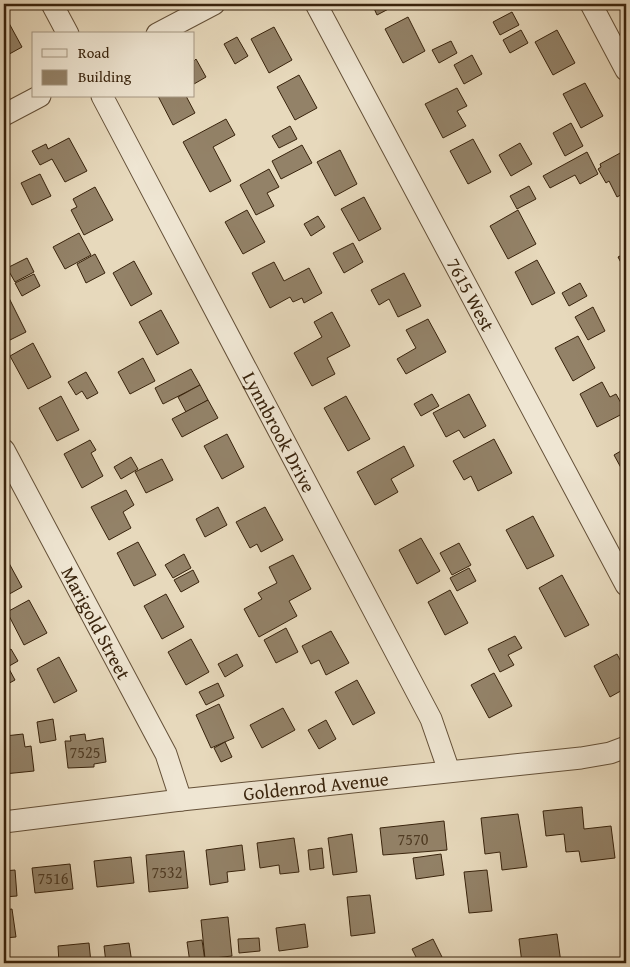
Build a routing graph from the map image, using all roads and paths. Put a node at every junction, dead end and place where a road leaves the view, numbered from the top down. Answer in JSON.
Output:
{"nodes":[{"id":1,"x":52,"y":4,"type":"edge"},
{"id":2,"x":214,"y":4,"type":"edge"},
{"id":3,"x":316,"y":4,"type":"edge"},
{"id":4,"x":591,"y":4,"type":"edge"},
{"id":5,"x":67,"y":32,"type":"edge"},
{"id":6,"x":162,"y":32,"type":"edge"},
{"id":7,"x":626,"y":70,"type":"edge"},
{"id":8,"x":36,"y":98,"type":"edge"},
{"id":9,"x":103,"y":98,"type":"edge"},
{"id":10,"x":4,"y":115,"type":"edge"},
{"id":11,"x":4,"y":450,"type":"edge"},
{"id":12,"x":626,"y":585,"type":"edge"},
{"id":13,"x":626,"y":747,"type":"edge"},
{"id":14,"x":449,"y":771,"type":"junction"},
{"id":15,"x":181,"y":800,"type":"junction"},
{"id":16,"x":4,"y":822,"type":"edge"}],
"edges":[{"from":1,"to":5,"type":"street"},
{"from":2,"to":6,"type":"street"},
{"from":3,"to":12,"type":"street","name":"7615 West"},
{"from":4,"to":7,"type":"street"},
{"from":8,"to":10,"type":"street"},
{"from":9,"to":14,"type":"street","name":"Lynnbrook Drive"},
{"from":11,"to":15,"type":"street","name":"Marigold Street"},
{"from":13,"to":14,"type":"street","name":"Goldenrod Avenue"},
{"from":14,"to":15,"type":"street","name":"Goldenrod Avenue"},
{"from":15,"to":16,"type":"street","name":"Goldenrod Avenue"}]}
